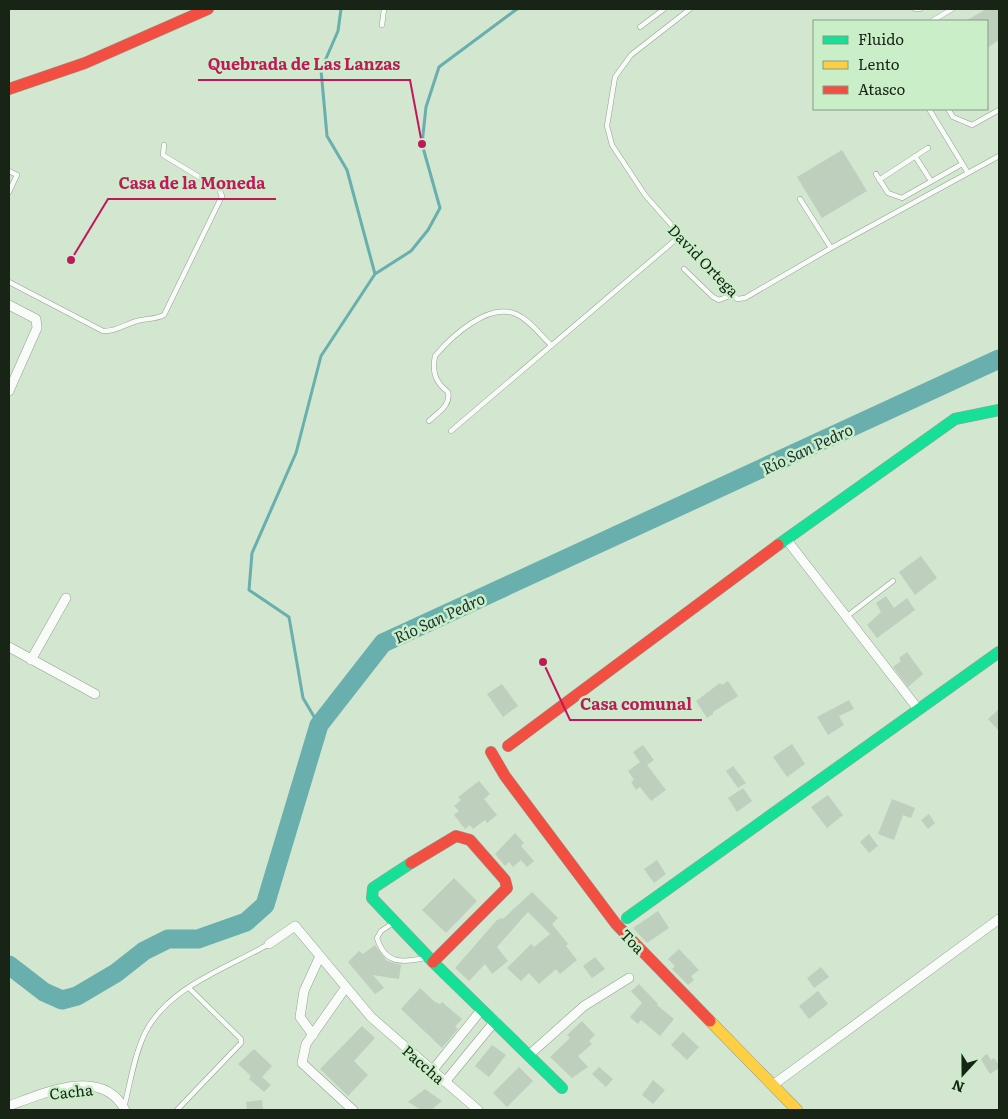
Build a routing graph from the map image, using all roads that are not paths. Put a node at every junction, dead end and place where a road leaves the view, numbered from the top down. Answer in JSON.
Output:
{"nodes":[{"id":1,"x":208,"y":9,"type":"edge"},
{"id":2,"x":384,"y":9,"type":"edge"},
{"id":3,"x":664,"y":9,"type":"edge"},
{"id":4,"x":690,"y":9,"type":"edge"},
{"id":5,"x":915,"y":9,"type":"edge"},
{"id":6,"x":920,"y":9,"type":"edge"},
{"id":7,"x":952,"y":9,"type":"edge"},
{"id":8,"x":934,"y":20,"type":"edge"},
{"id":9,"x":382,"y":25,"type":"dead end"},
{"id":10,"x":640,"y":27,"type":"dead end"},
{"id":11,"x":9,"y":89,"type":"edge"},
{"id":12,"x":930,"y":110,"type":"edge"},
{"id":13,"x":949,"y":110,"type":"edge"},
{"id":14,"x":999,"y":110,"type":"edge"},
{"id":15,"x":164,"y":145,"type":"dead end"},
{"id":16,"x":928,"y":148,"type":"dead end"},
{"id":17,"x":915,"y":156,"type":"junction"},
{"id":18,"x":999,"y":156,"type":"edge"},
{"id":19,"x":962,"y":164,"type":"junction"},
{"id":20,"x":9,"y":171,"type":"edge"},
{"id":21,"x":968,"y":173,"type":"junction"},
{"id":22,"x":876,"y":174,"type":"dead end"},
{"id":23,"x":879,"y":180,"type":"junction"},
{"id":24,"x":931,"y":181,"type":"junction"},
{"id":25,"x":9,"y":192,"type":"edge"},
{"id":26,"x":800,"y":199,"type":"dead end"},
{"id":27,"x":680,"y":236,"type":"junction"},
{"id":28,"x":831,"y":248,"type":"junction"},
{"id":29,"x":684,"y":269,"type":"dead end"},
{"id":30,"x":9,"y":282,"type":"edge"},
{"id":31,"x":732,"y":295,"type":"junction"},
{"id":32,"x":9,"y":305,"type":"edge"},
{"id":33,"x":551,"y":345,"type":"junction"},
{"id":34,"x":9,"y":391,"type":"edge"},
{"id":35,"x":999,"y":410,"type":"edge"},
{"id":36,"x":429,"y":421,"type":"dead end"},
{"id":37,"x":451,"y":431,"type":"dead end"},
{"id":38,"x":786,"y":540,"type":"junction"},
{"id":39,"x":893,"y":581,"type":"dead end"},
{"id":40,"x":66,"y":598,"type":"dead end"},
{"id":41,"x":846,"y":617,"type":"junction"},
{"id":42,"x":9,"y":647,"type":"edge"},
{"id":43,"x":999,"y":652,"type":"edge"},
{"id":44,"x":31,"y":660,"type":"junction"},
{"id":45,"x":95,"y":694,"type":"dead end"},
{"id":46,"x":918,"y":709,"type":"junction"},
{"id":47,"x":508,"y":746,"type":"dead end"},
{"id":48,"x":492,"y":752,"type":"dead end"},
{"id":49,"x":627,"y":918,"type":"dead end"},
{"id":50,"x":999,"y":920,"type":"edge"},
{"id":51,"x":394,"y":922,"type":"junction"},
{"id":52,"x":269,"y":944,"type":"joint"},
{"id":53,"x":320,"y":956,"type":"junction"},
{"id":54,"x":431,"y":960,"type":"junction"},
{"id":55,"x":629,"y":978,"type":"dead end"},
{"id":56,"x":346,"y":987,"type":"junction"},
{"id":57,"x":189,"y":988,"type":"junction"},
{"id":58,"x":482,"y":1009,"type":"junction"},
{"id":59,"x":495,"y":1021,"type":"junction"},
{"id":60,"x":313,"y":1034,"type":"junction"},
{"id":61,"x":529,"y":1055,"type":"junction"},
{"id":62,"x":432,"y":1071,"type":"junction"},
{"id":63,"x":445,"y":1082,"type":"junction"},
{"id":64,"x":773,"y":1085,"type":"junction"},
{"id":65,"x":562,"y":1088,"type":"dead end"},
{"id":66,"x":9,"y":1106,"type":"edge"},
{"id":67,"x":125,"y":1109,"type":"edge"},
{"id":68,"x":178,"y":1110,"type":"edge"},
{"id":69,"x":353,"y":1110,"type":"edge"},
{"id":70,"x":478,"y":1110,"type":"edge"},
{"id":71,"x":797,"y":1110,"type":"edge"}],
"edges":[{"from":1,"to":11,"type":"main road"},
{"from":2,"to":9,"type":"lane"},
{"from":3,"to":10,"type":"lane"},
{"from":4,"to":27,"type":"lane","name":"David Ortega"},
{"from":5,"to":6,"type":"lane"},
{"from":7,"to":8,"type":"lane"},
{"from":12,"to":19,"type":"lane"},
{"from":13,"to":14,"type":"lane"},
{"from":15,"to":30,"type":"lane"},
{"from":16,"to":17,"type":"lane"},
{"from":17,"to":23,"type":"lane"},
{"from":17,"to":24,"type":"lane"},
{"from":18,"to":21,"type":"lane","name":"David Ortega"},
{"from":19,"to":21,"type":"lane"},
{"from":19,"to":24,"type":"lane"},
{"from":20,"to":25,"type":"lane"},
{"from":21,"to":28,"type":"lane","name":"David Ortega"},
{"from":22,"to":23,"type":"lane"},
{"from":23,"to":24,"type":"lane"},
{"from":26,"to":28,"type":"lane"},
{"from":27,"to":31,"type":"lane","name":"David Ortega"},
{"from":27,"to":33,"type":"lane"},
{"from":28,"to":31,"type":"lane","name":"David Ortega"},
{"from":29,"to":31,"type":"lane"},
{"from":32,"to":34,"type":"street"},
{"from":33,"to":36,"type":"lane"},
{"from":33,"to":37,"type":"lane"},
{"from":35,"to":38,"type":"main road"},
{"from":38,"to":41,"type":"street"},
{"from":38,"to":47,"type":"main road"},
{"from":39,"to":41,"type":"lane"},
{"from":40,"to":44,"type":"street"},
{"from":41,"to":46,"type":"street"},
{"from":42,"to":44,"type":"street"},
{"from":43,"to":46,"type":"main road"},
{"from":44,"to":45,"type":"street"},
{"from":46,"to":49,"type":"main road"},
{"from":48,"to":64,"type":"main road","name":"Toa"},
{"from":50,"to":64,"type":"street"},
{"from":51,"to":54,"type":"main road"},
{"from":51,"to":54,"type":"lane"},
{"from":51,"to":54,"type":"main road"},
{"from":52,"to":53,"type":"street","name":"Paccha"},
{"from":52,"to":57,"type":"lane"},
{"from":53,"to":56,"type":"street","name":"Paccha"},
{"from":53,"to":60,"type":"street"},
{"from":54,"to":58,"type":"main road"},
{"from":55,"to":61,"type":"street"},
{"from":56,"to":60,"type":"street"},
{"from":56,"to":62,"type":"street","name":"Paccha"},
{"from":57,"to":67,"type":"lane"},
{"from":57,"to":68,"type":"lane"},
{"from":58,"to":59,"type":"main road"},
{"from":58,"to":62,"type":"street"},
{"from":59,"to":61,"type":"main road"},
{"from":59,"to":63,"type":"street"},
{"from":60,"to":69,"type":"street"},
{"from":61,"to":65,"type":"main road"},
{"from":62,"to":63,"type":"street","name":"Paccha"},
{"from":63,"to":70,"type":"street","name":"Paccha"},
{"from":64,"to":71,"type":"main road","name":"Toa"},
{"from":66,"to":67,"type":"street","name":"Cacha"}]}
